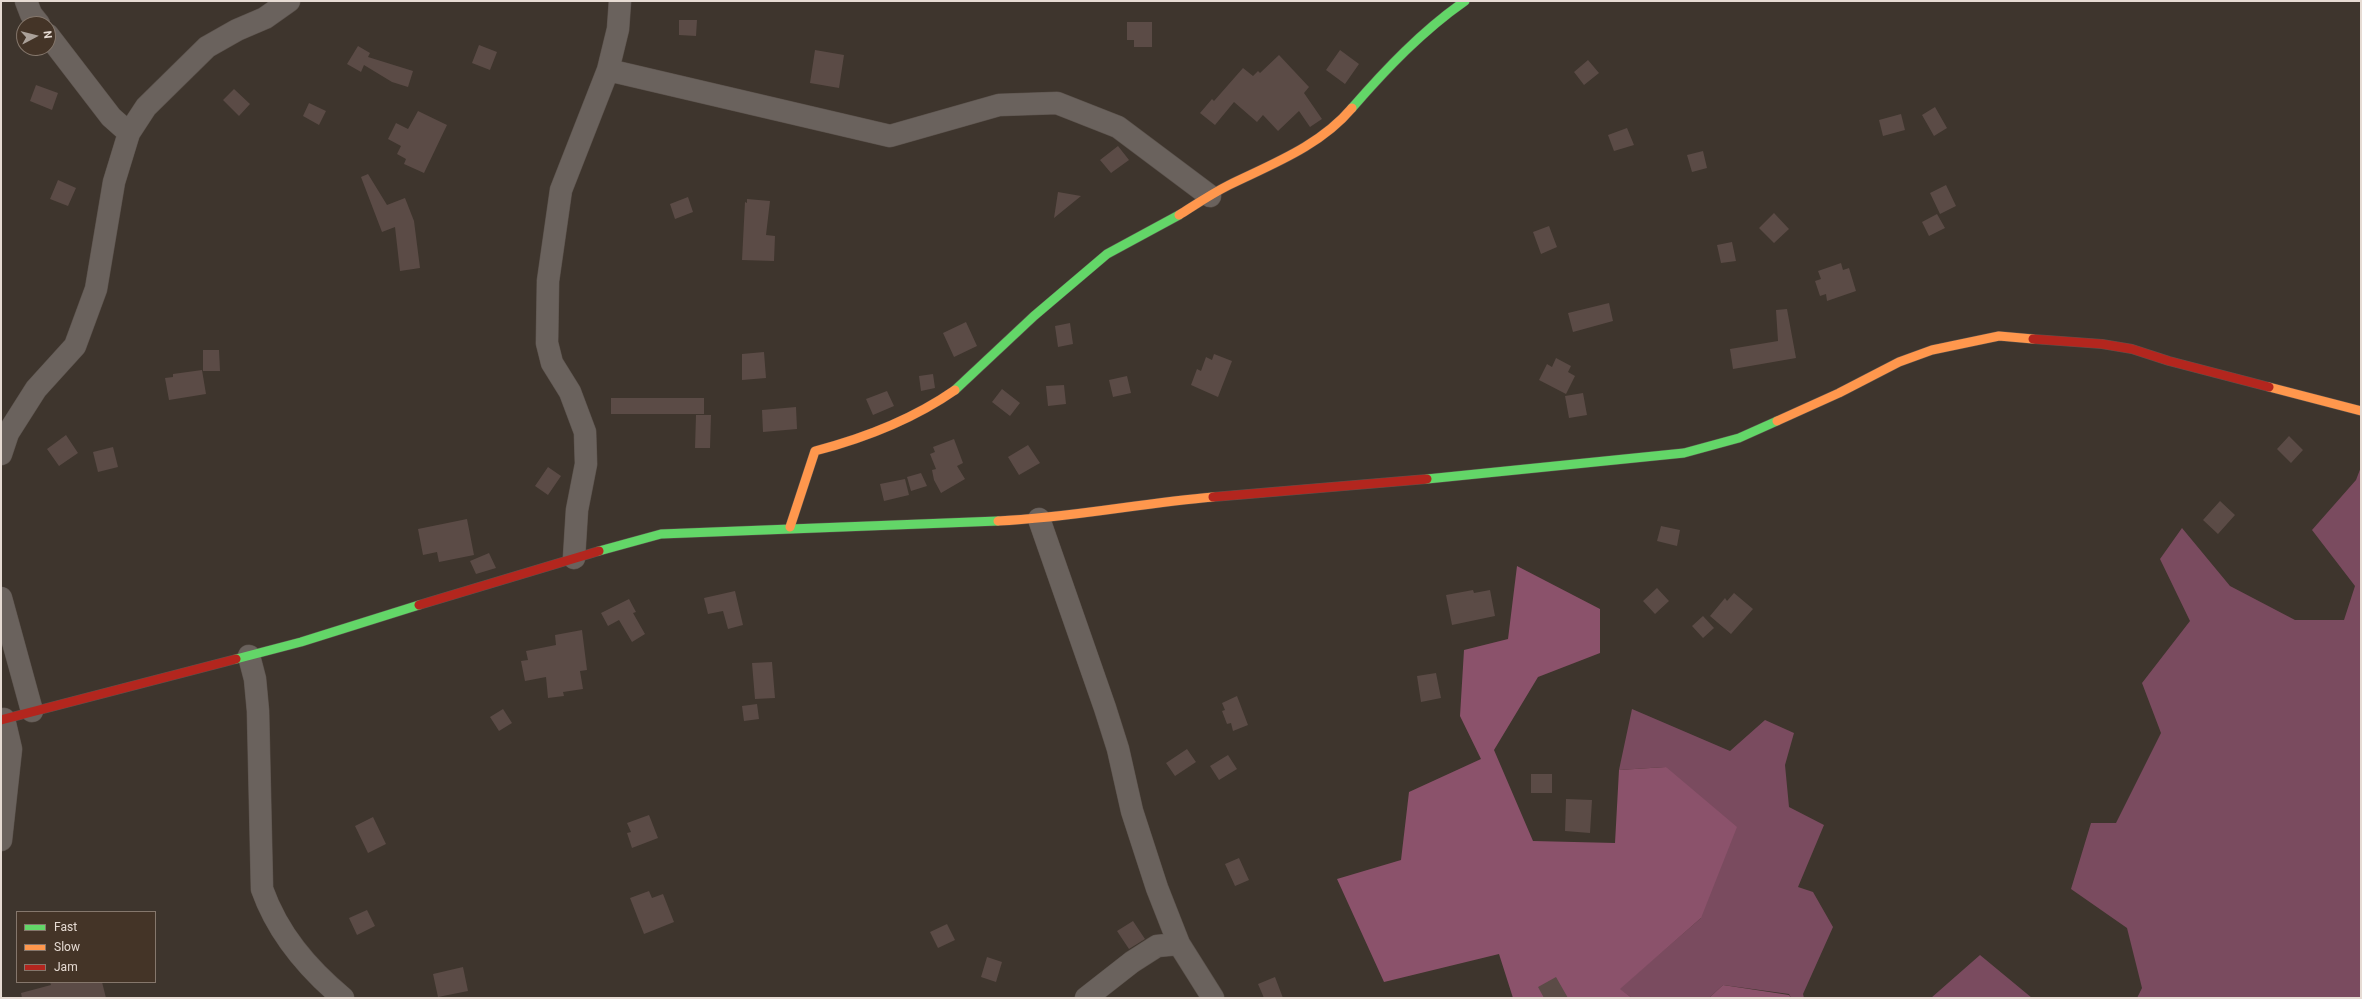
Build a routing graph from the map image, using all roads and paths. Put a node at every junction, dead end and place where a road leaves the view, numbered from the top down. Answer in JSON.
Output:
{"nodes":[{"id":1,"x":26,"y":1,"type":"edge"},
{"id":2,"x":289,"y":1,"type":"edge"},
{"id":3,"x":620,"y":1,"type":"edge"},
{"id":4,"x":1465,"y":1,"type":"edge"},
{"id":5,"x":32,"y":16,"type":"edge"},
{"id":6,"x":56,"y":45,"type":"edge"},
{"id":7,"x":608,"y":70,"type":"junction"},
{"id":8,"x":129,"y":134,"type":"junction"},
{"id":9,"x":1210,"y":196,"type":"junction"},
{"id":10,"x":2361,"y":411,"type":"edge"},
{"id":11,"x":1,"y":454,"type":"edge"},
{"id":12,"x":1039,"y":519,"type":"junction"},
{"id":13,"x":790,"y":527,"type":"junction"},
{"id":14,"x":574,"y":558,"type":"junction"},
{"id":15,"x":1,"y":598,"type":"edge"},
{"id":16,"x":249,"y":656,"type":"junction"},
{"id":17,"x":32,"y":711,"type":"junction"},
{"id":18,"x":2,"y":719,"type":"edge"},
{"id":19,"x":1,"y":840,"type":"edge"},
{"id":20,"x":1179,"y":944,"type":"junction"},
{"id":21,"x":343,"y":998,"type":"edge"},
{"id":22,"x":1086,"y":998,"type":"edge"},
{"id":23,"x":1213,"y":998,"type":"edge"}],
"edges":[{"from":1,"to":5,"type":"street"},
{"from":2,"to":8,"type":"street"},
{"from":3,"to":7,"type":"street"},
{"from":4,"to":9,"type":"street"},
{"from":6,"to":8,"type":"street"},
{"from":7,"to":9,"type":"street"},
{"from":7,"to":14,"type":"street"},
{"from":8,"to":11,"type":"street"},
{"from":9,"to":13,"type":"street"},
{"from":10,"to":12,"type":"street"},
{"from":12,"to":13,"type":"street"},
{"from":12,"to":20,"type":"street"},
{"from":13,"to":14,"type":"street"},
{"from":14,"to":16,"type":"street"},
{"from":15,"to":17,"type":"street"},
{"from":16,"to":17,"type":"street"},
{"from":16,"to":21,"type":"street"},
{"from":17,"to":18,"type":"street"},
{"from":18,"to":19,"type":"street"},
{"from":20,"to":22,"type":"street"},
{"from":20,"to":23,"type":"street"}]}
